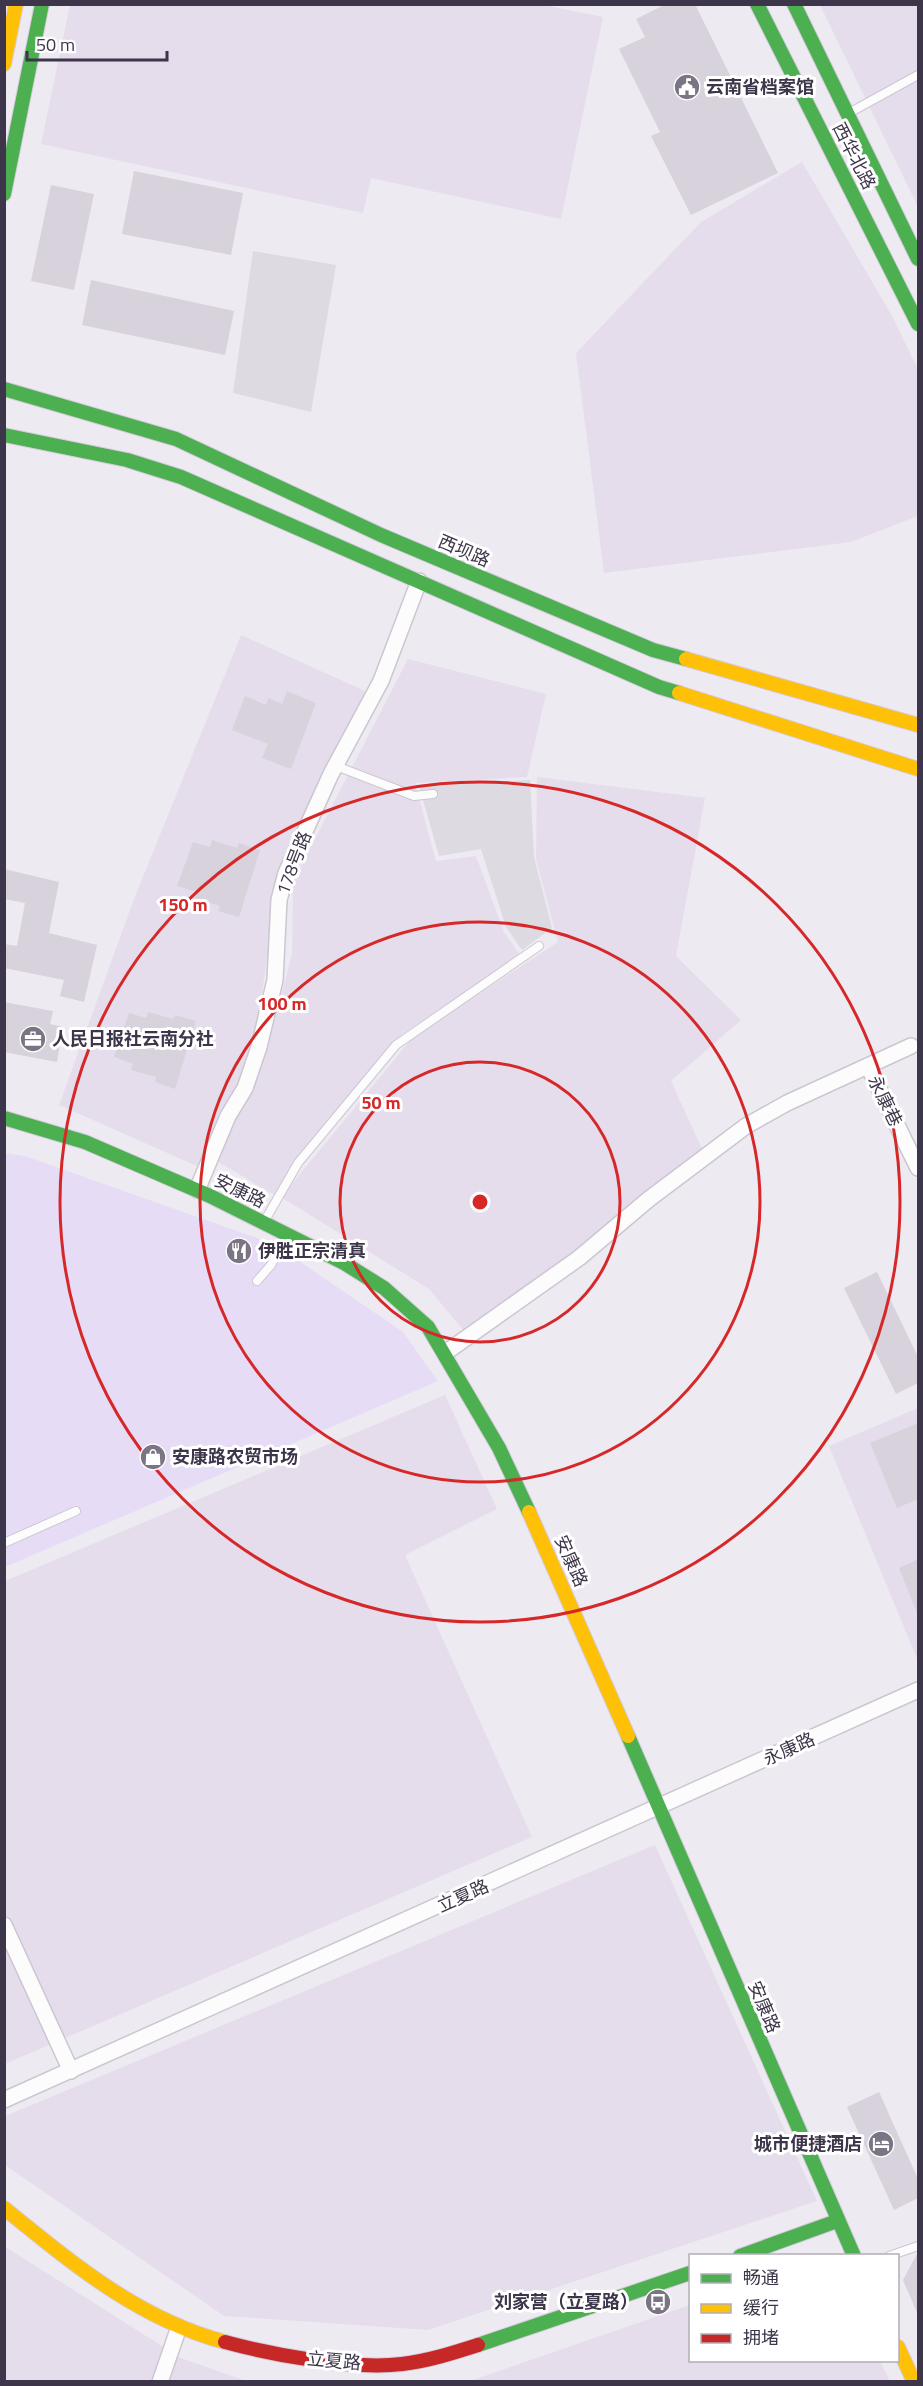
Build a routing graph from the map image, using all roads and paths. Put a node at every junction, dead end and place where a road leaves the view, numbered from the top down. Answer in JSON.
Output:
{"nodes":[{"id":1,"x":16,"y":4,"type":"edge"},
{"id":2,"x":42,"y":4,"type":"edge"},
{"id":3,"x":757,"y":4,"type":"edge"},
{"id":4,"x":794,"y":4,"type":"edge"},
{"id":5,"x":4,"y":64,"type":"edge"},
{"id":6,"x":918,"y":75,"type":"edge"},
{"id":7,"x":847,"y":114,"type":"junction"},
{"id":8,"x":4,"y":194,"type":"edge"},
{"id":9,"x":918,"y":259,"type":"edge"},
{"id":10,"x":918,"y":324,"type":"edge"},
{"id":11,"x":4,"y":389,"type":"edge"},
{"id":12,"x":4,"y":435,"type":"edge"},
{"id":13,"x":419,"y":581,"type":"junction"},
{"id":14,"x":918,"y":724,"type":"edge"},
{"id":15,"x":336,"y":766,"type":"junction"},
{"id":16,"x":918,"y":770,"type":"edge"},
{"id":17,"x":433,"y":794,"type":"dead end"},
{"id":18,"x":539,"y":946,"type":"dead end"},
{"id":19,"x":911,"y":1046,"type":"dead end"},
{"id":20,"x":868,"y":1066,"type":"junction"},
{"id":21,"x":4,"y":1118,"type":"edge"},
{"id":22,"x":918,"y":1168,"type":"edge"},
{"id":23,"x":197,"y":1190,"type":"junction"},
{"id":24,"x":264,"y":1222,"type":"junction"},
{"id":25,"x":287,"y":1234,"type":"junction"},
{"id":26,"x":257,"y":1281,"type":"dead end"},
{"id":27,"x":445,"y":1353,"type":"junction"},
{"id":28,"x":76,"y":1511,"type":"dead end"},
{"id":29,"x":4,"y":1543,"type":"edge"},
{"id":30,"x":918,"y":1690,"type":"edge"},
{"id":31,"x":659,"y":1809,"type":"junction"},
{"id":32,"x":4,"y":1925,"type":"edge"},
{"id":33,"x":71,"y":2071,"type":"junction"},
{"id":34,"x":4,"y":2100,"type":"edge"},
{"id":35,"x":4,"y":2208,"type":"edge"},
{"id":36,"x":837,"y":2221,"type":"junction"},
{"id":37,"x":918,"y":2246,"type":"edge"},
{"id":38,"x":746,"y":2254,"type":"edge"},
{"id":39,"x":853,"y":2254,"type":"edge"},
{"id":40,"x":896,"y":2254,"type":"edge"},
{"id":41,"x":689,"y":2273,"type":"edge"},
{"id":42,"x":179,"y":2327,"type":"junction"},
{"id":43,"x":899,"y":2351,"type":"edge"},
{"id":44,"x":160,"y":2382,"type":"edge"},
{"id":45,"x":914,"y":2382,"type":"edge"}],
"edges":[{"from":1,"to":5,"type":"street"},
{"from":2,"to":8,"type":"street"},
{"from":3,"to":10,"type":"street","name":"西华北路"},
{"from":4,"to":7,"type":"street","name":"西华北路"},
{"from":6,"to":7,"type":"lane"},
{"from":7,"to":9,"type":"street","name":"西华北路"},
{"from":11,"to":14,"type":"street","name":"西坝路"},
{"from":12,"to":13,"type":"street"},
{"from":13,"to":15,"type":"street","name":"178号路"},
{"from":13,"to":16,"type":"street"},
{"from":15,"to":17,"type":"lane"},
{"from":15,"to":23,"type":"street","name":"178号路"},
{"from":18,"to":24,"type":"lane"},
{"from":19,"to":20,"type":"street"},
{"from":20,"to":22,"type":"street","name":"永康巷"},
{"from":20,"to":27,"type":"street"},
{"from":21,"to":23,"type":"street","name":"安康路"},
{"from":23,"to":24,"type":"street","name":"安康路"},
{"from":24,"to":25,"type":"street","name":"安康路"},
{"from":25,"to":26,"type":"lane"},
{"from":25,"to":27,"type":"street","name":"安康路"},
{"from":27,"to":31,"type":"street","name":"安康路"},
{"from":28,"to":29,"type":"lane"},
{"from":30,"to":31,"type":"street","name":"永康路"},
{"from":31,"to":33,"type":"street","name":"立夏路"},
{"from":31,"to":36,"type":"street","name":"安康路"},
{"from":32,"to":33,"type":"street"},
{"from":33,"to":34,"type":"street","name":"立夏路"},
{"from":35,"to":42,"type":"street","name":"立夏路"},
{"from":36,"to":38,"type":"street"},
{"from":36,"to":39,"type":"street","name":"安康路"},
{"from":37,"to":40,"type":"lane"},
{"from":41,"to":42,"type":"street","name":"立夏路"},
{"from":42,"to":44,"type":"street"},
{"from":43,"to":45,"type":"street"}]}
